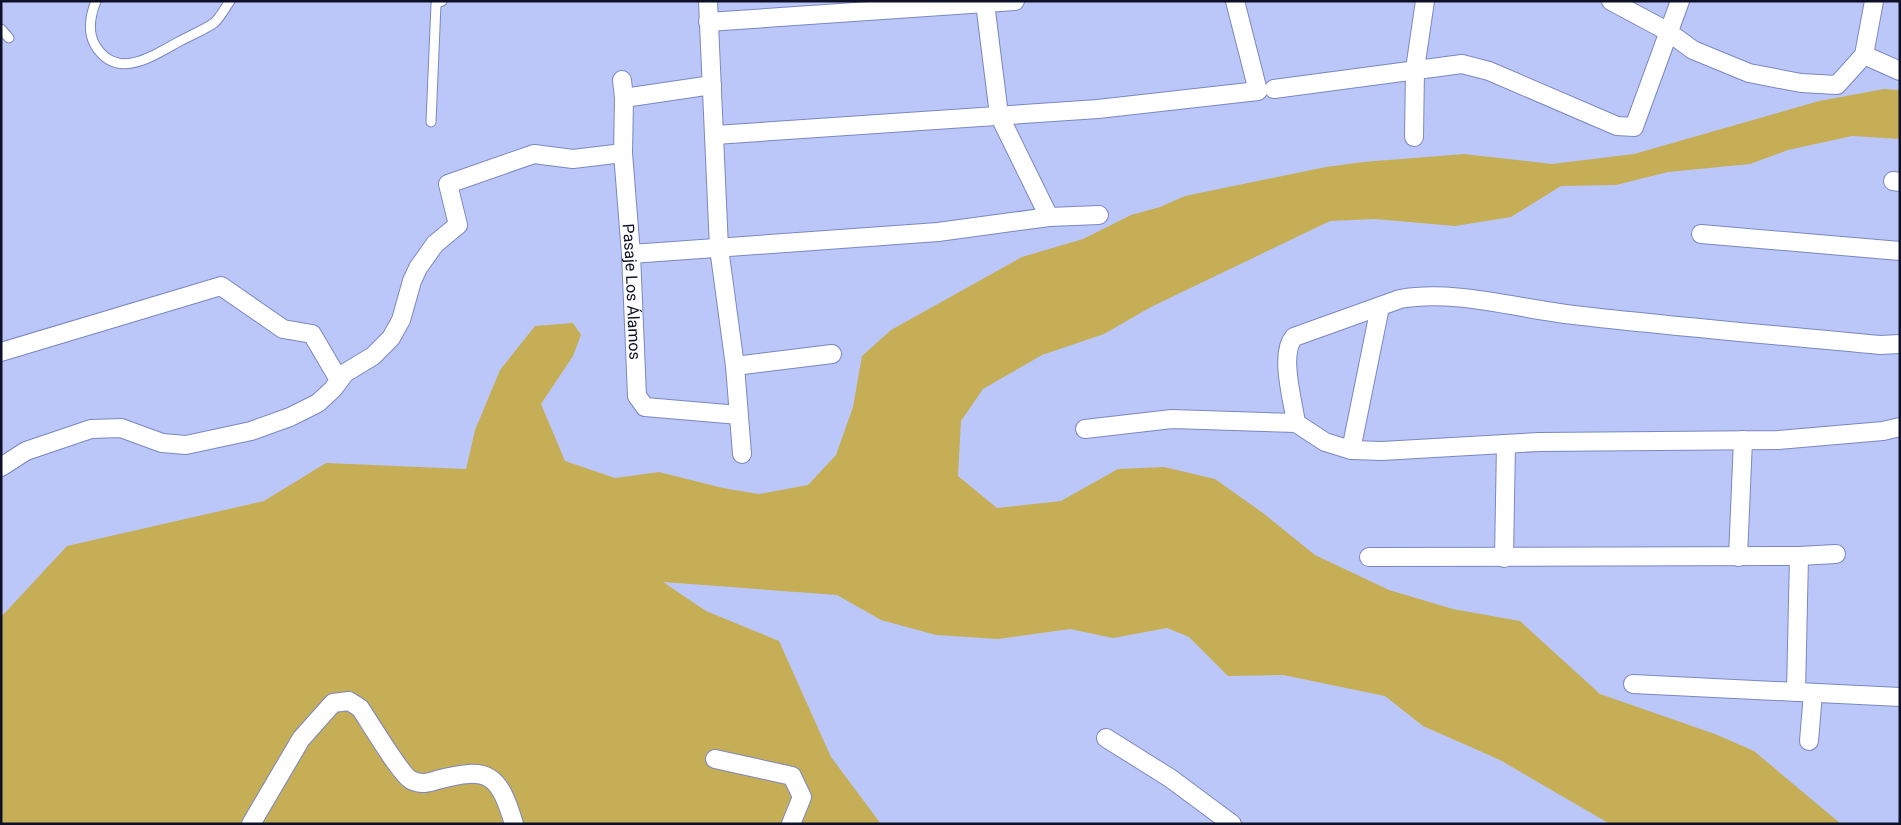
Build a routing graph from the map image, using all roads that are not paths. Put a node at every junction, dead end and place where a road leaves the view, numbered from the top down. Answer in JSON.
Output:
{"nodes":[{"id":1,"x":96,"y":1,"type":"edge"},
{"id":2,"x":230,"y":1,"type":"edge"},
{"id":3,"x":442,"y":1,"type":"edge"},
{"id":4,"x":708,"y":1,"type":"edge"},
{"id":5,"x":1015,"y":1,"type":"edge"},
{"id":6,"x":1235,"y":1,"type":"edge"},
{"id":7,"x":1425,"y":1,"type":"edge"},
{"id":8,"x":1611,"y":1,"type":"edge"},
{"id":9,"x":1680,"y":1,"type":"edge"},
{"id":10,"x":1874,"y":1,"type":"edge"},
{"id":11,"x":985,"y":3,"type":"junction"},
{"id":12,"x":708,"y":22,"type":"junction"},
{"id":13,"x":1,"y":29,"type":"edge"},
{"id":14,"x":1668,"y":31,"type":"junction"},
{"id":15,"x":9,"y":38,"type":"dead end"},
{"id":16,"x":1864,"y":55,"type":"junction"},
{"id":17,"x":1415,"y":69,"type":"junction"},
{"id":18,"x":1900,"y":71,"type":"edge"},
{"id":19,"x":712,"y":85,"type":"junction"},
{"id":20,"x":1274,"y":89,"type":"dead end"},
{"id":21,"x":999,"y":115,"type":"junction"},
{"id":22,"x":431,"y":122,"type":"dead end"},
{"id":23,"x":714,"y":135,"type":"junction"},
{"id":24,"x":1414,"y":137,"type":"dead end"},
{"id":25,"x":623,"y":153,"type":"junction"},
{"id":26,"x":1099,"y":216,"type":"dead end"},
{"id":27,"x":1049,"y":218,"type":"junction"},
{"id":28,"x":1701,"y":234,"type":"dead end"},
{"id":29,"x":719,"y":248,"type":"junction"},
{"id":30,"x":1900,"y":251,"type":"edge"},
{"id":31,"x":631,"y":254,"type":"junction"},
{"id":32,"x":1380,"y":307,"type":"junction"},
{"id":33,"x":1900,"y":344,"type":"edge"},
{"id":34,"x":1,"y":352,"type":"edge"},
{"id":35,"x":832,"y":354,"type":"dead end"},
{"id":36,"x":735,"y":366,"type":"junction"},
{"id":37,"x":339,"y":380,"type":"junction"},
{"id":38,"x":739,"y":415,"type":"junction"},
{"id":39,"x":1296,"y":423,"type":"junction"},
{"id":40,"x":1900,"y":427,"type":"edge"},
{"id":41,"x":1085,"y":430,"type":"dead end"},
{"id":42,"x":1743,"y":440,"type":"junction"},
{"id":43,"x":1506,"y":444,"type":"junction"},
{"id":44,"x":1351,"y":450,"type":"junction"},
{"id":45,"x":742,"y":454,"type":"dead end"},
{"id":46,"x":1,"y":467,"type":"edge"},
{"id":47,"x":1836,"y":554,"type":"dead end"},
{"id":48,"x":1799,"y":556,"type":"junction"},
{"id":49,"x":1369,"y":557,"type":"dead end"},
{"id":50,"x":1738,"y":557,"type":"junction"},
{"id":51,"x":1504,"y":558,"type":"junction"},
{"id":52,"x":1633,"y":684,"type":"dead end"},
{"id":53,"x":1805,"y":693,"type":"junction"},
{"id":54,"x":1900,"y":697,"type":"edge"},
{"id":55,"x":1106,"y":738,"type":"dead end"},
{"id":56,"x":1809,"y":741,"type":"dead end"},
{"id":57,"x":715,"y":758,"type":"dead end"},
{"id":58,"x":251,"y":824,"type":"edge"},
{"id":59,"x":514,"y":824,"type":"edge"},
{"id":60,"x":791,"y":824,"type":"edge"},
{"id":61,"x":1232,"y":824,"type":"edge"}],
"edges":[{"from":1,"to":2,"type":"lane"},
{"from":3,"to":22,"type":"lane"},
{"from":4,"to":12,"type":"street"},
{"from":5,"to":11,"type":"street"},
{"from":6,"to":21,"type":"street"},
{"from":7,"to":17,"type":"street"},
{"from":8,"to":14,"type":"street"},
{"from":9,"to":14,"type":"street"},
{"from":10,"to":16,"type":"street"},
{"from":11,"to":12,"type":"street"},
{"from":11,"to":21,"type":"street"},
{"from":12,"to":19,"type":"street"},
{"from":13,"to":15,"type":"lane"},
{"from":14,"to":16,"type":"street"},
{"from":14,"to":17,"type":"street"},
{"from":16,"to":18,"type":"street"},
{"from":17,"to":20,"type":"street"},
{"from":17,"to":24,"type":"street"},
{"from":19,"to":23,"type":"street"},
{"from":19,"to":25,"type":"street","name":"Pasaje Los Álamos"},
{"from":21,"to":23,"type":"street"},
{"from":21,"to":27,"type":"street"},
{"from":23,"to":29,"type":"street"},
{"from":25,"to":31,"type":"street","name":"Pasaje Los Álamos"},
{"from":25,"to":37,"type":"street"},
{"from":26,"to":27,"type":"street"},
{"from":27,"to":29,"type":"street"},
{"from":28,"to":30,"type":"street"},
{"from":29,"to":31,"type":"street"},
{"from":29,"to":36,"type":"street"},
{"from":31,"to":38,"type":"street","name":"Pasaje Los Álamos"},
{"from":32,"to":33,"type":"street"},
{"from":32,"to":39,"type":"street"},
{"from":32,"to":44,"type":"street"},
{"from":34,"to":37,"type":"street"},
{"from":35,"to":36,"type":"street"},
{"from":36,"to":38,"type":"street"},
{"from":37,"to":46,"type":"street"},
{"from":38,"to":45,"type":"street"},
{"from":39,"to":41,"type":"street"},
{"from":39,"to":44,"type":"street"},
{"from":40,"to":42,"type":"street"},
{"from":42,"to":43,"type":"street"},
{"from":42,"to":50,"type":"street"},
{"from":43,"to":44,"type":"street"},
{"from":43,"to":51,"type":"street"},
{"from":47,"to":48,"type":"street"},
{"from":48,"to":50,"type":"street"},
{"from":48,"to":53,"type":"street"},
{"from":49,"to":51,"type":"street"},
{"from":50,"to":51,"type":"street"},
{"from":52,"to":53,"type":"street"},
{"from":53,"to":54,"type":"street"},
{"from":53,"to":56,"type":"street"},
{"from":55,"to":61,"type":"street"},
{"from":57,"to":60,"type":"street"},
{"from":58,"to":59,"type":"street"}]}
